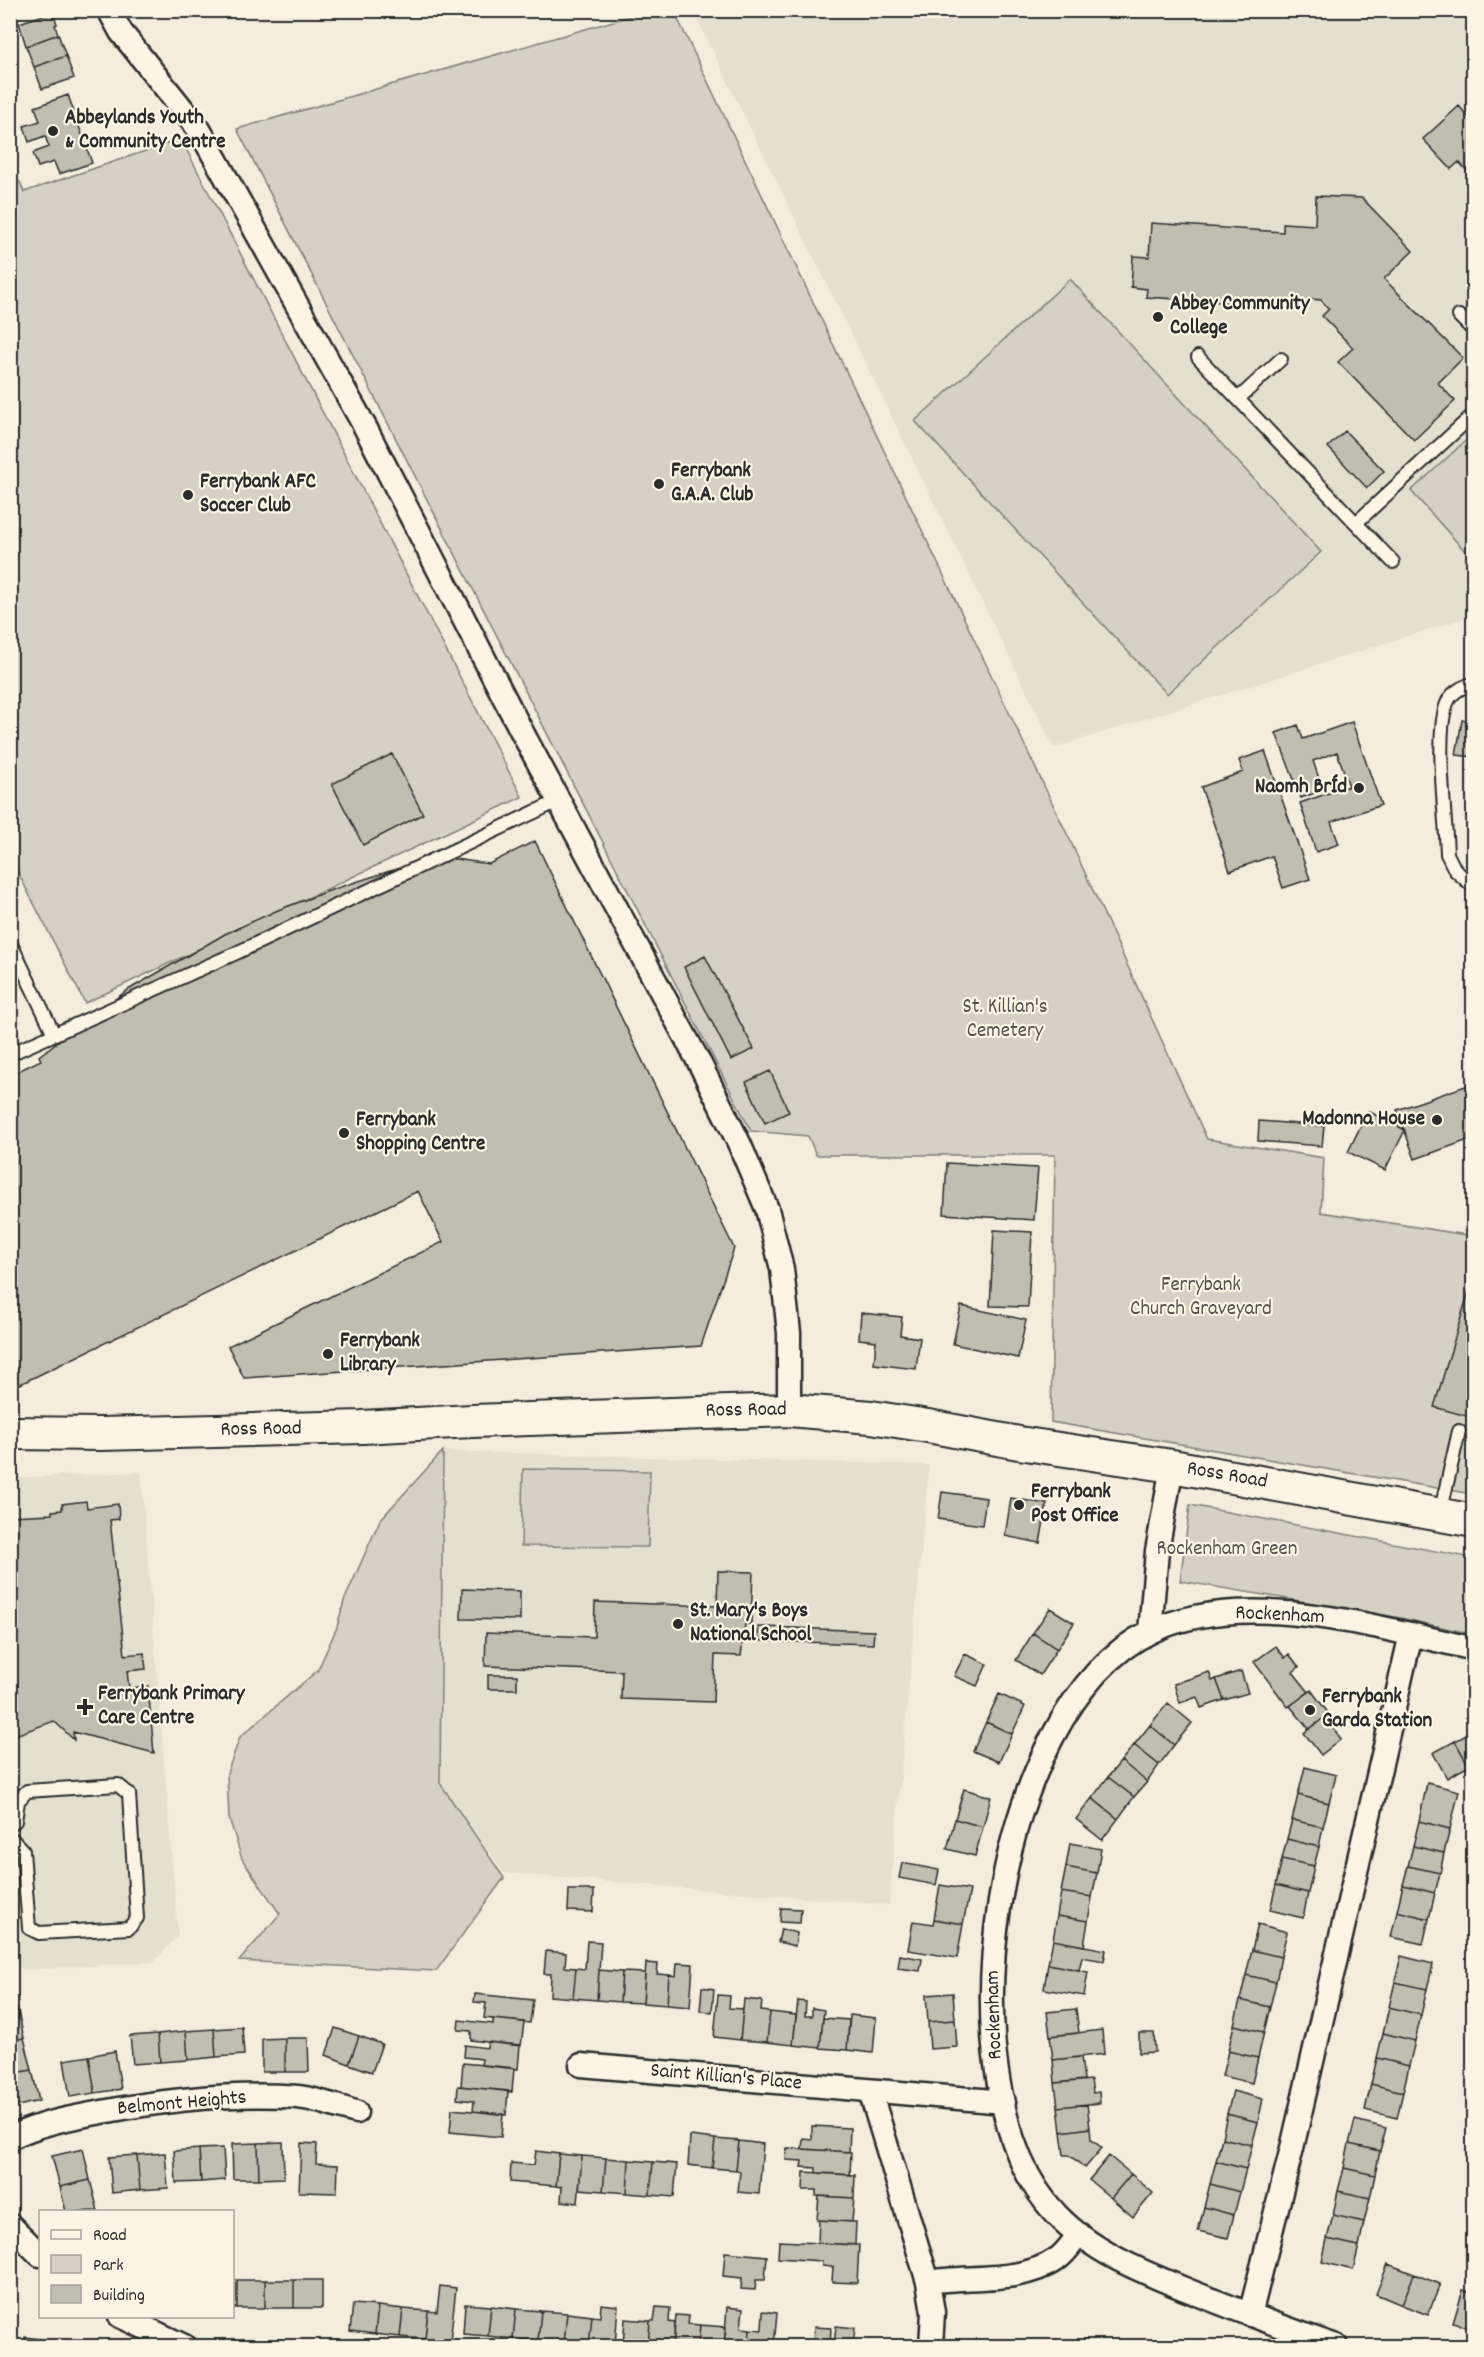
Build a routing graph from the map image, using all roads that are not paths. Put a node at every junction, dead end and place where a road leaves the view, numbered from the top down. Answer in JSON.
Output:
{"nodes":[{"id":1,"x":109,"y":10,"type":"edge"},
{"id":2,"x":1459,"y":316,"type":"dead end"},
{"id":3,"x":1473,"y":331,"type":"edge"},
{"id":4,"x":1198,"y":357,"type":"dead end"},
{"id":5,"x":1281,"y":359,"type":"dead end"},
{"id":6,"x":1239,"y":399,"type":"junction"},
{"id":7,"x":1473,"y":414,"type":"edge"},
{"id":8,"x":1356,"y":523,"type":"junction"},
{"id":9,"x":1393,"y":562,"type":"dead end"},
{"id":10,"x":1473,"y":683,"type":"edge"},
{"id":11,"x":558,"y":801,"type":"junction"},
{"id":12,"x":1473,"y":887,"type":"edge"},
{"id":13,"x":10,"y":942,"type":"edge"},
{"id":14,"x":54,"y":1034,"type":"junction"},
{"id":15,"x":10,"y":1054,"type":"edge"},
{"id":16,"x":789,"y":1410,"type":"junction"},
{"id":17,"x":1459,"y":1431,"type":"dead end"},
{"id":18,"x":10,"y":1433,"type":"edge"},
{"id":19,"x":1172,"y":1466,"type":"junction"},
{"id":20,"x":1440,"y":1515,"type":"junction"},
{"id":21,"x":1473,"y":1521,"type":"edge"},
{"id":22,"x":1150,"y":1632,"type":"junction"},
{"id":23,"x":1410,"y":1634,"type":"junction"},
{"id":24,"x":1473,"y":1649,"type":"edge"},
{"id":25,"x":10,"y":1825,"type":"edge"},
{"id":26,"x":10,"y":1837,"type":"edge"},
{"id":27,"x":581,"y":2065,"type":"dead end"},
{"id":28,"x":870,"y":2091,"type":"junction"},
{"id":29,"x":1004,"y":2103,"type":"junction"},
{"id":30,"x":356,"y":2112,"type":"dead end"},
{"id":31,"x":10,"y":2138,"type":"edge"},
{"id":32,"x":10,"y":2225,"type":"edge"},
{"id":33,"x":1079,"y":2234,"type":"junction"},
{"id":34,"x":39,"y":2254,"type":"edge"},
{"id":35,"x":928,"y":2282,"type":"junction"},
{"id":36,"x":1250,"y":2314,"type":"junction"},
{"id":37,"x":124,"y":2318,"type":"edge"},
{"id":38,"x":184,"y":2346,"type":"edge"},
{"id":39,"x":931,"y":2346,"type":"edge"},
{"id":40,"x":1336,"y":2346,"type":"edge"}],
"edges":[{"from":1,"to":11,"type":"street"},
{"from":2,"to":3,"type":"lane"},
{"from":4,"to":6,"type":"lane"},
{"from":5,"to":6,"type":"lane"},
{"from":6,"to":8,"type":"lane"},
{"from":7,"to":8,"type":"lane"},
{"from":8,"to":9,"type":"lane"},
{"from":10,"to":12,"type":"lane"},
{"from":11,"to":14,"type":"lane"},
{"from":11,"to":16,"type":"street"},
{"from":13,"to":14,"type":"lane"},
{"from":14,"to":15,"type":"lane"},
{"from":16,"to":18,"type":"main road","name":"Ross Road"},
{"from":16,"to":19,"type":"main road","name":"Ross Road"},
{"from":17,"to":20,"type":"lane"},
{"from":19,"to":20,"type":"main road","name":"Ross Road"},
{"from":19,"to":22,"type":"street"},
{"from":20,"to":21,"type":"main road","name":"Ross Road"},
{"from":22,"to":23,"type":"street","name":"Rockenham"},
{"from":22,"to":29,"type":"street","name":"Rockenham"},
{"from":23,"to":24,"type":"street","name":"Rockenham"},
{"from":23,"to":36,"type":"street"},
{"from":25,"to":26,"type":"lane"},
{"from":27,"to":28,"type":"street","name":"Saint Killian's Place"},
{"from":28,"to":29,"type":"street","name":"Saint Killian's Place"},
{"from":28,"to":35,"type":"street"},
{"from":29,"to":33,"type":"street","name":"Rockenham"},
{"from":30,"to":31,"type":"street","name":"Belmont Heights"},
{"from":32,"to":34,"type":"street"},
{"from":33,"to":35,"type":"street"},
{"from":33,"to":36,"type":"street","name":"Rockenham"},
{"from":35,"to":39,"type":"street"},
{"from":36,"to":40,"type":"street","name":"Rockenham"},
{"from":37,"to":38,"type":"street"}]}
